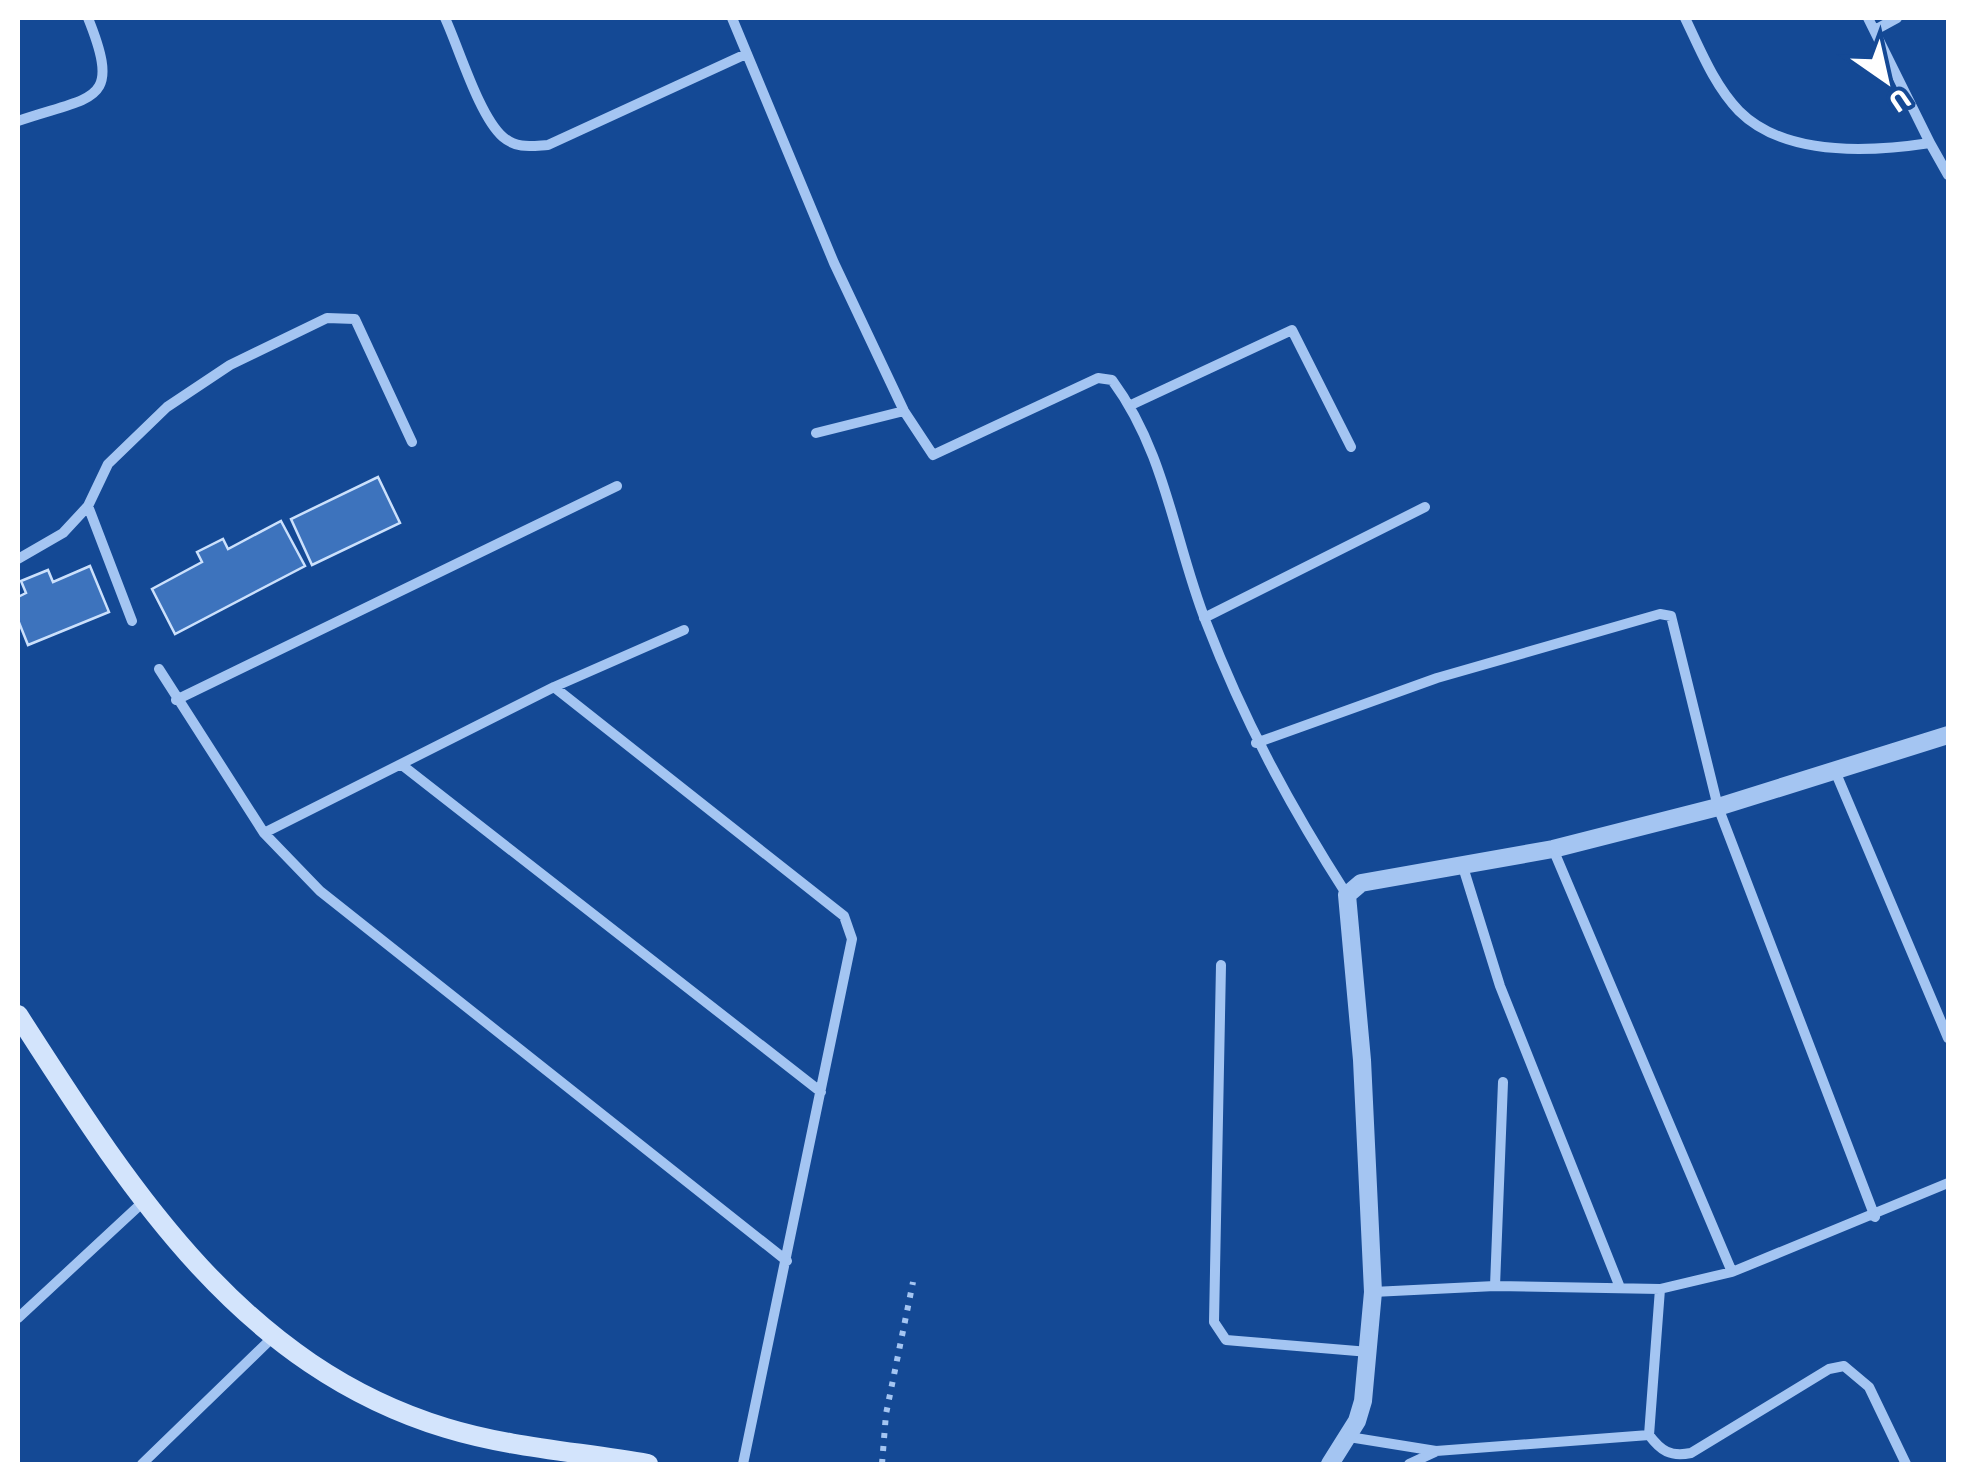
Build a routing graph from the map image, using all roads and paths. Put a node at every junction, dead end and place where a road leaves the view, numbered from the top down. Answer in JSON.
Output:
{"nodes":[{"id":1,"x":88,"y":18,"type":"edge"},
{"id":2,"x":445,"y":18,"type":"edge"},
{"id":3,"x":732,"y":18,"type":"edge"},
{"id":4,"x":1684,"y":18,"type":"edge"},
{"id":5,"x":1868,"y":18,"type":"edge"},
{"id":6,"x":1897,"y":18,"type":"edge"},
{"id":7,"x":1874,"y":30,"type":"junction"},
{"id":8,"x":746,"y":54,"type":"junction"},
{"id":9,"x":18,"y":121,"type":"edge"},
{"id":10,"x":1930,"y":143,"type":"junction"},
{"id":11,"x":1947,"y":168,"type":"edge"},
{"id":12,"x":1130,"y":405,"type":"junction"},
{"id":13,"x":904,"y":411,"type":"junction"},
{"id":14,"x":816,"y":433,"type":"dead end"},
{"id":15,"x":412,"y":442,"type":"dead end"},
{"id":16,"x":1350,"y":447,"type":"dead end"},
{"id":17,"x":617,"y":486,"type":"dead end"},
{"id":18,"x":88,"y":506,"type":"junction"},
{"id":19,"x":1426,"y":507,"type":"dead end"},
{"id":20,"x":18,"y":558,"type":"edge"},
{"id":21,"x":1204,"y":618,"type":"junction"},
{"id":22,"x":132,"y":621,"type":"dead end"},
{"id":23,"x":684,"y":630,"type":"dead end"},
{"id":24,"x":159,"y":669,"type":"dead end"},
{"id":25,"x":554,"y":687,"type":"junction"},
{"id":26,"x":176,"y":700,"type":"junction"},
{"id":27,"x":1948,"y":735,"type":"edge"},
{"id":28,"x":1256,"y":743,"type":"junction"},
{"id":29,"x":402,"y":765,"type":"junction"},
{"id":30,"x":1834,"y":771,"type":"junction"},
{"id":31,"x":1718,"y":807,"type":"junction"},
{"id":32,"x":264,"y":832,"type":"junction"},
{"id":33,"x":1553,"y":850,"type":"junction"},
{"id":34,"x":1463,"y":867,"type":"junction"},
{"id":35,"x":1347,"y":895,"type":"junction"},
{"id":36,"x":1220,"y":965,"type":"dead end"},
{"id":37,"x":18,"y":1015,"type":"edge"},
{"id":38,"x":1948,"y":1038,"type":"edge"},
{"id":39,"x":1503,"y":1082,"type":"dead end"},
{"id":40,"x":821,"y":1092,"type":"junction"},
{"id":41,"x":1948,"y":1183,"type":"edge"},
{"id":42,"x":142,"y":1203,"type":"junction"},
{"id":43,"x":1874,"y":1217,"type":"junction"},
{"id":44,"x":786,"y":1261,"type":"junction"},
{"id":45,"x":1732,"y":1272,"type":"junction"},
{"id":46,"x":913,"y":1282,"type":"dead end"},
{"id":47,"x":1619,"y":1285,"type":"junction"},
{"id":48,"x":1495,"y":1286,"type":"junction"},
{"id":49,"x":1660,"y":1289,"type":"junction"},
{"id":50,"x":1373,"y":1292,"type":"junction"},
{"id":51,"x":18,"y":1318,"type":"edge"},
{"id":52,"x":272,"y":1338,"type":"junction"},
{"id":53,"x":1370,"y":1352,"type":"junction"},
{"id":54,"x":1649,"y":1434,"type":"junction"},
{"id":55,"x":1348,"y":1437,"type":"junction"},
{"id":56,"x":1436,"y":1451,"type":"junction"},
{"id":57,"x":581,"y":1459,"type":"edge"},
{"id":58,"x":142,"y":1464,"type":"edge"},
{"id":59,"x":648,"y":1464,"type":"edge"},
{"id":60,"x":743,"y":1464,"type":"edge"},
{"id":61,"x":882,"y":1464,"type":"edge"},
{"id":62,"x":1330,"y":1464,"type":"edge"},
{"id":63,"x":1409,"y":1464,"type":"edge"},
{"id":64,"x":1906,"y":1464,"type":"edge"}],
"edges":[{"from":1,"to":9,"type":"street"},
{"from":2,"to":8,"type":"street"},
{"from":3,"to":8,"type":"street"},
{"from":4,"to":10,"type":"street"},
{"from":5,"to":7,"type":"street"},
{"from":6,"to":7,"type":"street"},
{"from":7,"to":10,"type":"street"},
{"from":8,"to":13,"type":"street"},
{"from":10,"to":11,"type":"street"},
{"from":12,"to":13,"type":"street"},
{"from":12,"to":16,"type":"street"},
{"from":12,"to":21,"type":"street"},
{"from":13,"to":14,"type":"street"},
{"from":15,"to":18,"type":"street"},
{"from":17,"to":26,"type":"street"},
{"from":18,"to":20,"type":"street"},
{"from":18,"to":22,"type":"street"},
{"from":19,"to":21,"type":"street"},
{"from":21,"to":28,"type":"street"},
{"from":23,"to":25,"type":"street"},
{"from":24,"to":26,"type":"street"},
{"from":25,"to":29,"type":"street"},
{"from":25,"to":40,"type":"street"},
{"from":26,"to":32,"type":"street"},
{"from":27,"to":30,"type":"street"},
{"from":28,"to":31,"type":"street"},
{"from":28,"to":35,"type":"street"},
{"from":29,"to":32,"type":"street"},
{"from":29,"to":40,"type":"street"},
{"from":30,"to":31,"type":"street"},
{"from":30,"to":38,"type":"street"},
{"from":31,"to":33,"type":"street"},
{"from":31,"to":43,"type":"street"},
{"from":32,"to":44,"type":"street"},
{"from":33,"to":34,"type":"street"},
{"from":33,"to":45,"type":"street"},
{"from":34,"to":35,"type":"street"},
{"from":34,"to":47,"type":"street"},
{"from":35,"to":50,"type":"street"},
{"from":36,"to":53,"type":"street"},
{"from":37,"to":42,"type":"main road"},
{"from":39,"to":48,"type":"street"},
{"from":40,"to":44,"type":"street"},
{"from":41,"to":43,"type":"street"},
{"from":42,"to":51,"type":"street"},
{"from":42,"to":52,"type":"main road"},
{"from":43,"to":45,"type":"street"},
{"from":44,"to":60,"type":"street"},
{"from":45,"to":49,"type":"street"},
{"from":46,"to":61,"type":"path"},
{"from":47,"to":48,"type":"street"},
{"from":47,"to":49,"type":"street"},
{"from":48,"to":50,"type":"street"},
{"from":49,"to":54,"type":"street"},
{"from":50,"to":53,"type":"street"},
{"from":52,"to":57,"type":"main road"},
{"from":52,"to":58,"type":"street"},
{"from":53,"to":55,"type":"street"},
{"from":54,"to":56,"type":"street"},
{"from":54,"to":64,"type":"street"},
{"from":55,"to":56,"type":"street"},
{"from":55,"to":62,"type":"street"},
{"from":56,"to":63,"type":"street"},
{"from":57,"to":59,"type":"main road"}]}
